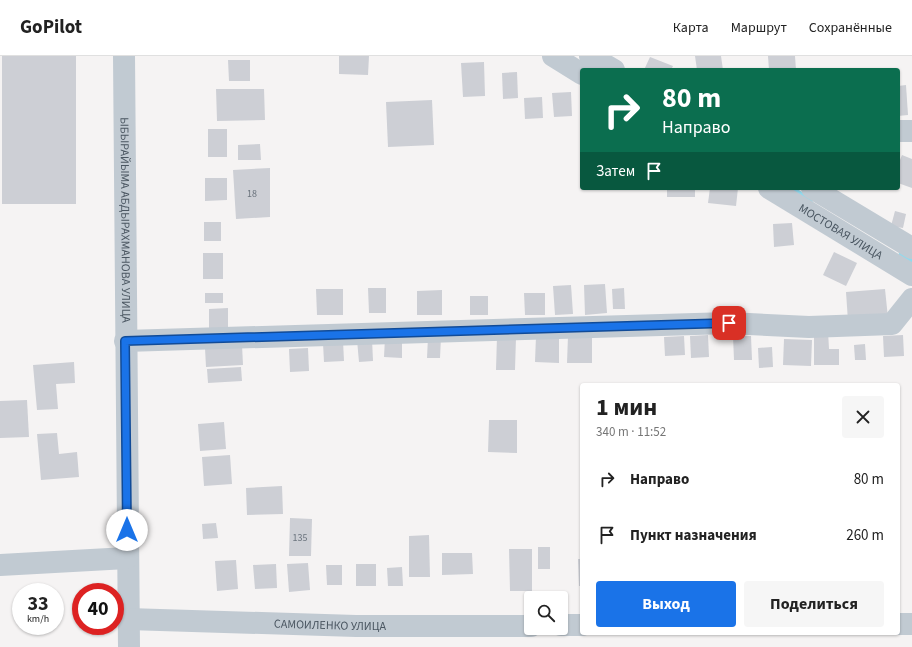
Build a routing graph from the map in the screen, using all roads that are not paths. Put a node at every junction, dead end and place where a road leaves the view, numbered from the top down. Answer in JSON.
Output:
{"nodes":[{"id":1,"x":124,"y":56,"type":"edge"},
{"id":2,"x":553,"y":56,"type":"edge"},
{"id":3,"x":590,"y":56,"type":"edge"},
{"id":4,"x":611,"y":68,"type":"edge"},
{"id":5,"x":580,"y":73,"type":"edge"},
{"id":6,"x":900,"y":131,"type":"edge"},
{"id":7,"x":912,"y":132,"type":"edge"},
{"id":8,"x":771,"y":190,"type":"edge"},
{"id":9,"x":815,"y":190,"type":"edge"},
{"id":10,"x":912,"y":248,"type":"edge"},
{"id":11,"x":912,"y":275,"type":"edge"},
{"id":12,"x":912,"y":299,"type":"edge"},
{"id":13,"x":125,"y":341,"type":"junction"},
{"id":14,"x":127,"y":558,"type":"junction"},
{"id":15,"x":0,"y":565,"type":"edge"},
{"id":16,"x":128,"y":619,"type":"junction"},
{"id":17,"x":900,"y":624,"type":"edge"},
{"id":18,"x":912,"y":624,"type":"edge"},
{"id":19,"x":580,"y":625,"type":"edge"},
{"id":20,"x":524,"y":626,"type":"edge"},
{"id":21,"x":568,"y":626,"type":"edge"},
{"id":22,"x":128,"y":647,"type":"edge"}],
"edges":[{"from":1,"to":13,"type":"street","name":"ЫБЫРАЙЫМА АБДЫРАХМАНОВА УЛИЦА"},
{"from":2,"to":5,"type":"street"},
{"from":3,"to":4,"type":"street"},
{"from":6,"to":7,"type":"street"},
{"from":8,"to":11,"type":"street","name":"МОСТОВАЯ УЛИЦА"},
{"from":9,"to":10,"type":"street"},
{"from":12,"to":13,"type":"street"},
{"from":13,"to":14,"type":"street","name":"ЫБЫРАЙЫМА АБДЫРАХМАНОВА УЛИЦА"},
{"from":14,"to":15,"type":"street"},
{"from":14,"to":16,"type":"street","name":"ЫБЫРАЙЫМА АБДЫРАХМАНОВА УЛИЦА"},
{"from":16,"to":20,"type":"street","name":"САМОИЛЕНКО УЛИЦА"},
{"from":16,"to":22,"type":"street","name":"ЫБЫРАЙЫМА АБДЫРАХМАНОВА УЛИЦА"},
{"from":17,"to":18,"type":"street"},
{"from":19,"to":21,"type":"street"}]}
